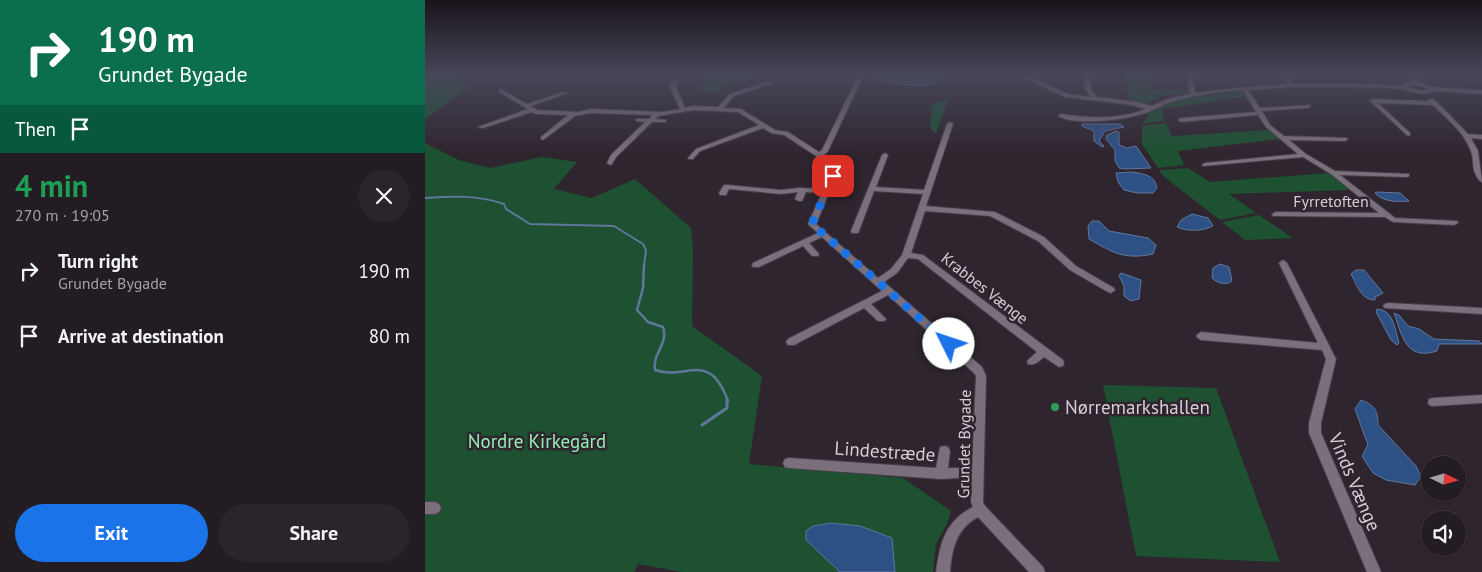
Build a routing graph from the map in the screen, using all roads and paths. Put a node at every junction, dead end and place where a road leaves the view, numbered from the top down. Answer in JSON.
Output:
{"nodes":[{"id":1,"x":516,"y":101,"type":"edge"},
{"id":2,"x":535,"y":101,"type":"edge"},
{"id":3,"x":542,"y":101,"type":"edge"},
{"id":4,"x":679,"y":101,"type":"edge"},
{"id":5,"x":727,"y":101,"type":"edge"},
{"id":6,"x":849,"y":101,"type":"edge"},
{"id":7,"x":1111,"y":101,"type":"edge"},
{"id":8,"x":1170,"y":101,"type":"edge"},
{"id":9,"x":1252,"y":101,"type":"edge"},
{"id":10,"x":1433,"y":101,"type":"edge"},
{"id":11,"x":538,"y":102,"type":"junction"},
{"id":12,"x":1435,"y":103,"type":"junction"},
{"id":13,"x":1309,"y":106,"type":"dead end"},
{"id":14,"x":529,"y":108,"type":"junction"},
{"id":15,"x":1150,"y":108,"type":"junction"},
{"id":16,"x":720,"y":109,"type":"junction"},
{"id":17,"x":683,"y":110,"type":"junction"},
{"id":18,"x":1258,"y":111,"type":"junction"},
{"id":19,"x":573,"y":114,"type":"junction"},
{"id":20,"x":657,"y":114,"type":"junction"},
{"id":21,"x":1061,"y":116,"type":"dead end"},
{"id":22,"x":556,"y":120,"type":"dead end"},
{"id":23,"x":564,"y":120,"type":"junction"},
{"id":24,"x":638,"y":120,"type":"dead end"},
{"id":25,"x":1181,"y":120,"type":"dead end"},
{"id":26,"x":579,"y":121,"type":"dead end"},
{"id":27,"x":650,"y":121,"type":"junction"},
{"id":28,"x":663,"y":121,"type":"dead end"},
{"id":29,"x":950,"y":124,"type":"dead end"},
{"id":30,"x":763,"y":126,"type":"junction"},
{"id":31,"x":481,"y":127,"type":"dead end"},
{"id":32,"x":751,"y":130,"type":"junction"},
{"id":33,"x":1408,"y":134,"type":"dead end"},
{"id":34,"x":758,"y":136,"type":"dead end"},
{"id":35,"x":1466,"y":136,"type":"junction"},
{"id":36,"x":1482,"y":137,"type":"edge"},
{"id":37,"x":543,"y":138,"type":"dead end"},
{"id":38,"x":1282,"y":138,"type":"junction"},
{"id":39,"x":1345,"y":139,"type":"dead end"},
{"id":40,"x":820,"y":154,"type":"junction"},
{"id":41,"x":885,"y":155,"type":"dead end"},
{"id":42,"x":1304,"y":155,"type":"junction"},
{"id":43,"x":691,"y":158,"type":"dead end"},
{"id":44,"x":610,"y":163,"type":"dead end"},
{"id":45,"x":1205,"y":165,"type":"dead end"},
{"id":46,"x":1333,"y":173,"type":"junction"},
{"id":47,"x":1407,"y":175,"type":"dead end"},
{"id":48,"x":1482,"y":180,"type":"edge"},
{"id":49,"x":872,"y":189,"type":"junction"},
{"id":50,"x":927,"y":189,"type":"junction"},
{"id":51,"x":803,"y":190,"type":"junction"},
{"id":52,"x":826,"y":191,"type":"junction"},
{"id":53,"x":723,"y":193,"type":"dead end"},
{"id":54,"x":799,"y":199,"type":"dead end"},
{"id":55,"x":921,"y":208,"type":"junction"},
{"id":56,"x":1276,"y":214,"type":"dead end"},
{"id":57,"x":1386,"y":214,"type":"junction"},
{"id":58,"x":1454,"y":223,"type":"dead end"},
{"id":59,"x":855,"y":231,"type":"dead end"},
{"id":60,"x":823,"y":234,"type":"junction"},
{"id":61,"x":804,"y":244,"type":"junction"},
{"id":62,"x":815,"y":254,"type":"dead end"},
{"id":63,"x":906,"y":255,"type":"junction"},
{"id":64,"x":1283,"y":263,"type":"dead end"},
{"id":65,"x":756,"y":265,"type":"dead end"},
{"id":66,"x":1107,"y":276,"type":"dead end"},
{"id":67,"x":878,"y":282,"type":"junction"},
{"id":68,"x":1098,"y":283,"type":"junction"},
{"id":69,"x":1111,"y":290,"type":"dead end"},
{"id":70,"x":889,"y":291,"type":"junction"},
{"id":71,"x":865,"y":303,"type":"junction"},
{"id":72,"x":1388,"y":306,"type":"dead end"},
{"id":73,"x":1482,"y":311,"type":"edge"},
{"id":74,"x":881,"y":319,"type":"dead end"},
{"id":75,"x":1201,"y":336,"type":"dead end"},
{"id":76,"x":791,"y":342,"type":"dead end"},
{"id":77,"x":1325,"y":347,"type":"junction"},
{"id":78,"x":1044,"y":352,"type":"junction"},
{"id":79,"x":1032,"y":361,"type":"dead end"},
{"id":80,"x":1059,"y":363,"type":"dead end"},
{"id":81,"x":1482,"y":399,"type":"edge"},
{"id":82,"x":1433,"y":402,"type":"dead end"},
{"id":83,"x":944,"y":450,"type":"dead end"},
{"id":84,"x":789,"y":463,"type":"dead end"},
{"id":85,"x":941,"y":474,"type":"junction"},
{"id":86,"x":978,"y":476,"type":"junction"},
{"id":87,"x":980,"y":510,"type":"junction"},
{"id":88,"x":943,"y":572,"type":"edge"},
{"id":89,"x":1038,"y":572,"type":"edge"},
{"id":90,"x":1375,"y":572,"type":"edge"}],
"edges":[{"from":1,"to":14,"type":"street"},
{"from":2,"to":11,"type":"street"},
{"from":3,"to":11,"type":"street"},
{"from":4,"to":17,"type":"street"},
{"from":5,"to":16,"type":"street"},
{"from":6,"to":40,"type":"street"},
{"from":7,"to":15,"type":"street"},
{"from":8,"to":15,"type":"street"},
{"from":9,"to":18,"type":"street","name":"Fyrretoften"},
{"from":10,"to":12,"type":"street"},
{"from":11,"to":14,"type":"street"},
{"from":12,"to":33,"type":"street"},
{"from":12,"to":35,"type":"street"},
{"from":13,"to":18,"type":"street"},
{"from":14,"to":19,"type":"street","name":"Grundet Bygade"},
{"from":14,"to":31,"type":"street"},
{"from":15,"to":21,"type":"street"},
{"from":16,"to":17,"type":"street","name":"Grundet Bygade"},
{"from":16,"to":30,"type":"street","name":"Grundet Bygade"},
{"from":17,"to":20,"type":"street","name":"Grundet Bygade"},
{"from":18,"to":25,"type":"street"},
{"from":18,"to":38,"type":"street","name":"Fyrretoften"},
{"from":19,"to":20,"type":"street","name":"Grundet Bygade"},
{"from":19,"to":23,"type":"street"},
{"from":20,"to":27,"type":"street"},
{"from":22,"to":23,"type":"street"},
{"from":23,"to":26,"type":"street"},
{"from":23,"to":37,"type":"street"},
{"from":24,"to":27,"type":"street"},
{"from":27,"to":28,"type":"street"},
{"from":27,"to":44,"type":"street"},
{"from":29,"to":50,"type":"street"},
{"from":30,"to":32,"type":"street"},
{"from":30,"to":40,"type":"street","name":"Grundet Bygade"},
{"from":32,"to":34,"type":"street"},
{"from":32,"to":43,"type":"street"},
{"from":35,"to":36,"type":"street"},
{"from":35,"to":48,"type":"street"},
{"from":38,"to":39,"type":"street"},
{"from":38,"to":42,"type":"street","name":"Fyrretoften"},
{"from":40,"to":52,"type":"street","name":"Grundet Bygade"},
{"from":41,"to":49,"type":"street"},
{"from":42,"to":45,"type":"street"},
{"from":42,"to":46,"type":"street","name":"Fyrretoften"},
{"from":46,"to":47,"type":"street","name":"Fyrretoften"},
{"from":46,"to":57,"type":"street","name":"Fyrretoften"},
{"from":49,"to":50,"type":"street"},
{"from":49,"to":59,"type":"street"},
{"from":50,"to":55,"type":"street"},
{"from":51,"to":52,"type":"street"},
{"from":51,"to":53,"type":"street"},
{"from":51,"to":54,"type":"street"},
{"from":52,"to":60,"type":"street","name":"Grundet Bygade"},
{"from":55,"to":63,"type":"street"},
{"from":55,"to":68,"type":"street"},
{"from":56,"to":57,"type":"street","name":"Fyrretoften"},
{"from":57,"to":58,"type":"street","name":"Fyrretoften"},
{"from":60,"to":61,"type":"street"},
{"from":60,"to":67,"type":"street","name":"Grundet Bygade"},
{"from":61,"to":62,"type":"street"},
{"from":61,"to":65,"type":"street"},
{"from":63,"to":67,"type":"street"},
{"from":63,"to":78,"type":"street","name":"Krabbes Vænge"},
{"from":64,"to":77,"type":"street","name":"Vinds Vænge"},
{"from":66,"to":68,"type":"street"},
{"from":67,"to":70,"type":"street","name":"Grundet Bygade"},
{"from":68,"to":69,"type":"street"},
{"from":70,"to":71,"type":"street"},
{"from":70,"to":86,"type":"street","name":"Grundet Bygade"},
{"from":71,"to":74,"type":"street"},
{"from":71,"to":76,"type":"street"},
{"from":72,"to":73,"type":"street"},
{"from":75,"to":77,"type":"street"},
{"from":77,"to":90,"type":"street","name":"Vinds Vænge"},
{"from":78,"to":79,"type":"street"},
{"from":78,"to":80,"type":"street","name":"Krabbes Vænge"},
{"from":81,"to":82,"type":"street"},
{"from":83,"to":85,"type":"street","name":"Grundet Bygade"},
{"from":84,"to":85,"type":"street","name":"Lindestræde"},
{"from":85,"to":86,"type":"street","name":"Lindestræde"},
{"from":86,"to":87,"type":"street","name":"Grundet Bygade"},
{"from":87,"to":88,"type":"street"},
{"from":87,"to":89,"type":"street","name":"Grundet Bygade"}]}
